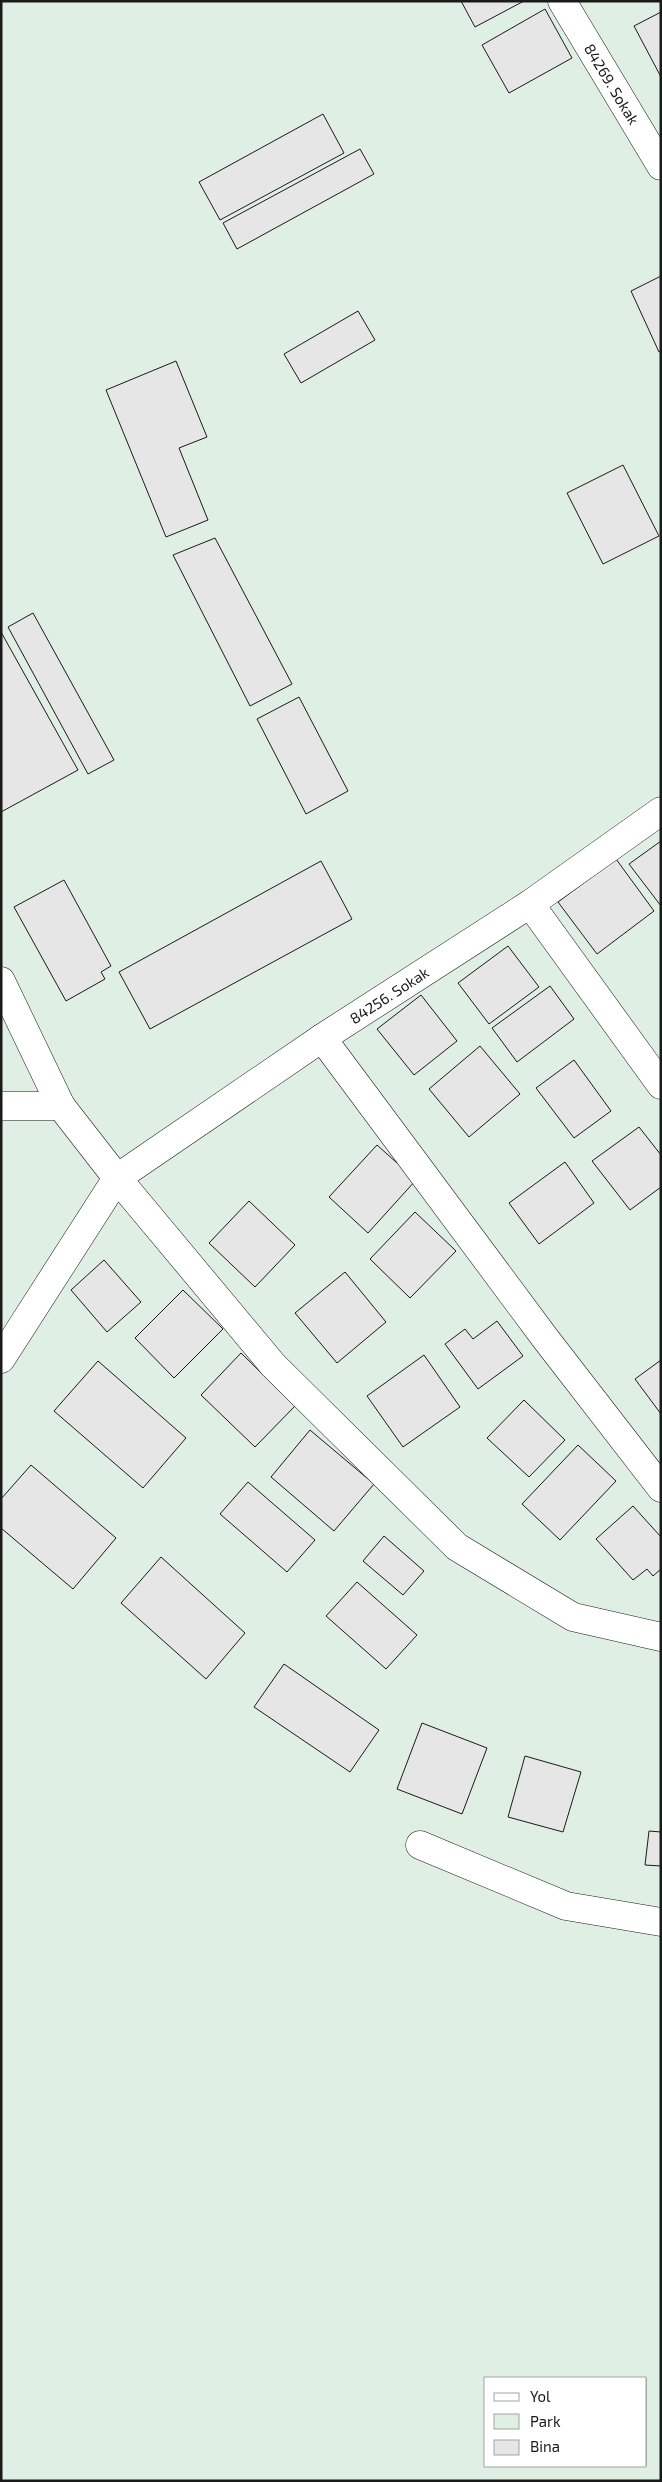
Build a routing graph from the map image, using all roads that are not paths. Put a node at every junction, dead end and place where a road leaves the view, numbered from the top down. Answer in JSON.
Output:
{"nodes":[{"id":1,"x":562,"y":1,"type":"edge"},
{"id":2,"x":661,"y":166,"type":"edge"},
{"id":3,"x":661,"y":811,"type":"edge"},
{"id":4,"x":530,"y":904,"type":"junction"},
{"id":5,"x":1,"y":981,"type":"edge"},
{"id":6,"x":322,"y":1038,"type":"junction"},
{"id":7,"x":661,"y":1085,"type":"edge"},
{"id":8,"x":1,"y":1106,"type":"edge"},
{"id":9,"x":61,"y":1106,"type":"junction"},
{"id":10,"x":117,"y":1178,"type":"junction"},
{"id":11,"x":1,"y":1359,"type":"edge"},
{"id":12,"x":661,"y":1488,"type":"edge"},
{"id":13,"x":661,"y":1636,"type":"edge"},
{"id":14,"x":420,"y":1845,"type":"dead end"},
{"id":15,"x":661,"y":1922,"type":"edge"}],
"edges":[{"from":1,"to":2,"type":"street","name":"84269. Sokak"},
{"from":3,"to":4,"type":"street","name":"84256. Sokak"},
{"from":4,"to":6,"type":"street","name":"84256. Sokak"},
{"from":4,"to":7,"type":"street"},
{"from":5,"to":9,"type":"street"},
{"from":6,"to":10,"type":"street","name":"84256. Sokak"},
{"from":6,"to":12,"type":"street"},
{"from":8,"to":9,"type":"street"},
{"from":9,"to":10,"type":"street"},
{"from":10,"to":11,"type":"street"},
{"from":10,"to":13,"type":"street"},
{"from":14,"to":15,"type":"street"}]}
